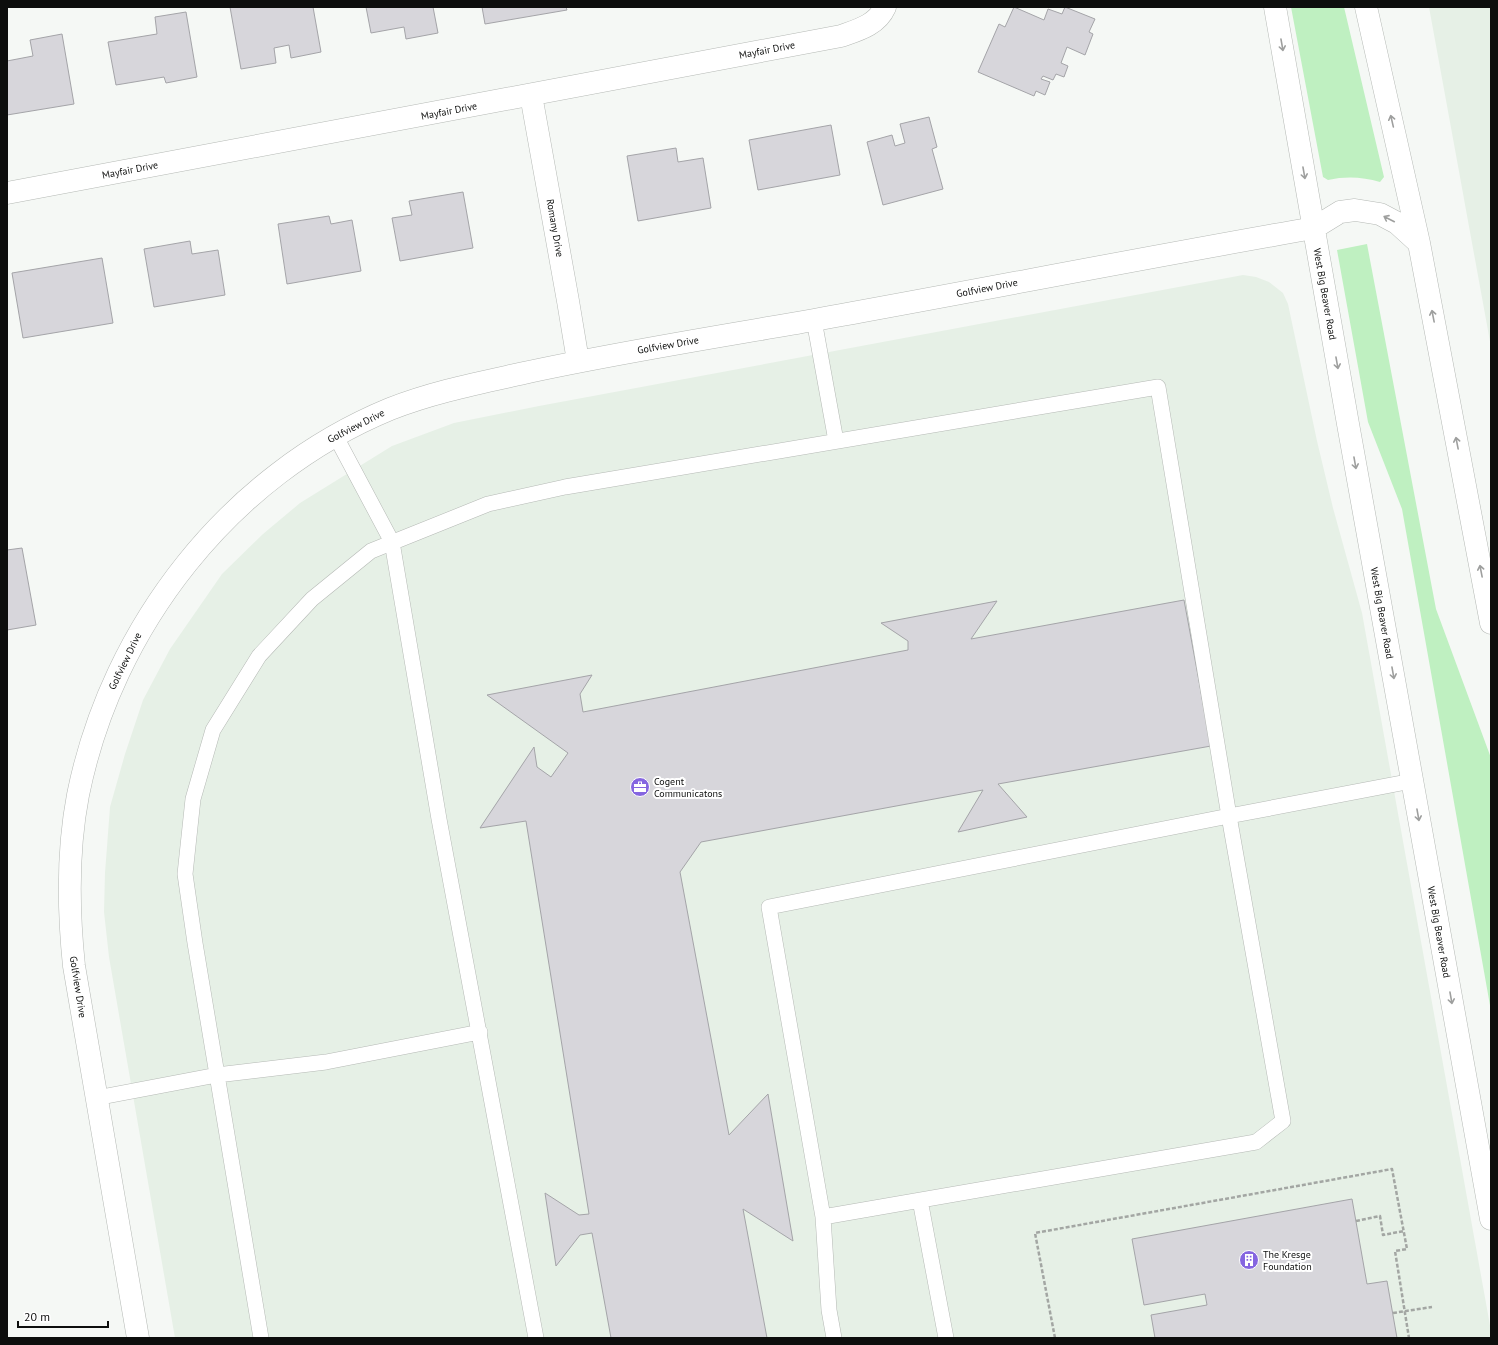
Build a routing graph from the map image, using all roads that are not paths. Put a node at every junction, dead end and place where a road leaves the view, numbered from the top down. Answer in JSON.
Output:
{"nodes":[{"id":1,"x":1275,"y":7,"type":"edge"},
{"id":2,"x":1366,"y":7,"type":"edge"},
{"id":3,"x":884,"y":9,"type":"edge"},
{"id":4,"x":531,"y":95,"type":"junction"},
{"id":5,"x":7,"y":193,"type":"edge"},
{"id":6,"x":1314,"y":228,"type":"junction"},
{"id":7,"x":1419,"y":243,"type":"junction"},
{"id":8,"x":814,"y":320,"type":"junction"},
{"id":9,"x":578,"y":361,"type":"junction"},
{"id":10,"x":335,"y":435,"type":"junction"},
{"id":11,"x":836,"y":441,"type":"junction"},
{"id":12,"x":392,"y":542,"type":"junction"},
{"id":13,"x":1491,"y":623,"type":"edge"},
{"id":14,"x":1412,"y":781,"type":"junction"},
{"id":15,"x":1229,"y":816,"type":"junction"},
{"id":16,"x":480,"y":1032,"type":"junction"},
{"id":17,"x":217,"y":1075,"type":"junction"},
{"id":18,"x":96,"y":1098,"type":"junction"},
{"id":19,"x":1487,"y":1175,"type":"edge"},
{"id":20,"x":920,"y":1200,"type":"junction"},
{"id":21,"x":823,"y":1217,"type":"junction"},
{"id":22,"x":1491,"y":1219,"type":"edge"},
{"id":23,"x":138,"y":1338,"type":"edge"},
{"id":24,"x":261,"y":1338,"type":"edge"},
{"id":25,"x":536,"y":1338,"type":"edge"},
{"id":26,"x":834,"y":1338,"type":"edge"},
{"id":27,"x":946,"y":1338,"type":"edge"}],
"edges":[{"from":1,"to":6,"type":"street","name":"West Big Beaver Road","one_way":true},
{"from":7,"to":2,"type":"street","one_way":true},
{"from":3,"to":4,"type":"street","name":"Mayfair Drive"},
{"from":4,"to":5,"type":"street","name":"Mayfair Drive"},
{"from":4,"to":9,"type":"street","name":"Romany Drive"},
{"from":7,"to":6,"type":"street","one_way":true},
{"from":6,"to":8,"type":"street","name":"Golfview Drive"},
{"from":6,"to":14,"type":"street","name":"West Big Beaver Road","one_way":true},
{"from":13,"to":7,"type":"street","one_way":true},
{"from":8,"to":9,"type":"street","name":"Golfview Drive"},
{"from":8,"to":11,"type":"lane"},
{"from":9,"to":10,"type":"street","name":"Golfview Drive"},
{"from":10,"to":12,"type":"lane"},
{"from":10,"to":18,"type":"street","name":"Golfview Drive"},
{"from":11,"to":12,"type":"lane"},
{"from":11,"to":15,"type":"lane"},
{"from":12,"to":16,"type":"lane"},
{"from":12,"to":17,"type":"lane"},
{"from":14,"to":15,"type":"lane"},
{"from":14,"to":19,"type":"street","name":"West Big Beaver Road","one_way":true},
{"from":15,"to":20,"type":"lane"},
{"from":15,"to":21,"type":"lane"},
{"from":16,"to":17,"type":"lane"},
{"from":16,"to":25,"type":"lane"},
{"from":17,"to":18,"type":"lane"},
{"from":17,"to":24,"type":"lane"},
{"from":18,"to":23,"type":"street","name":"Golfview Drive"},
{"from":19,"to":22,"type":"street","name":"West Big Beaver Road"},
{"from":20,"to":21,"type":"lane"},
{"from":20,"to":27,"type":"lane"},
{"from":21,"to":26,"type":"lane"}]}
